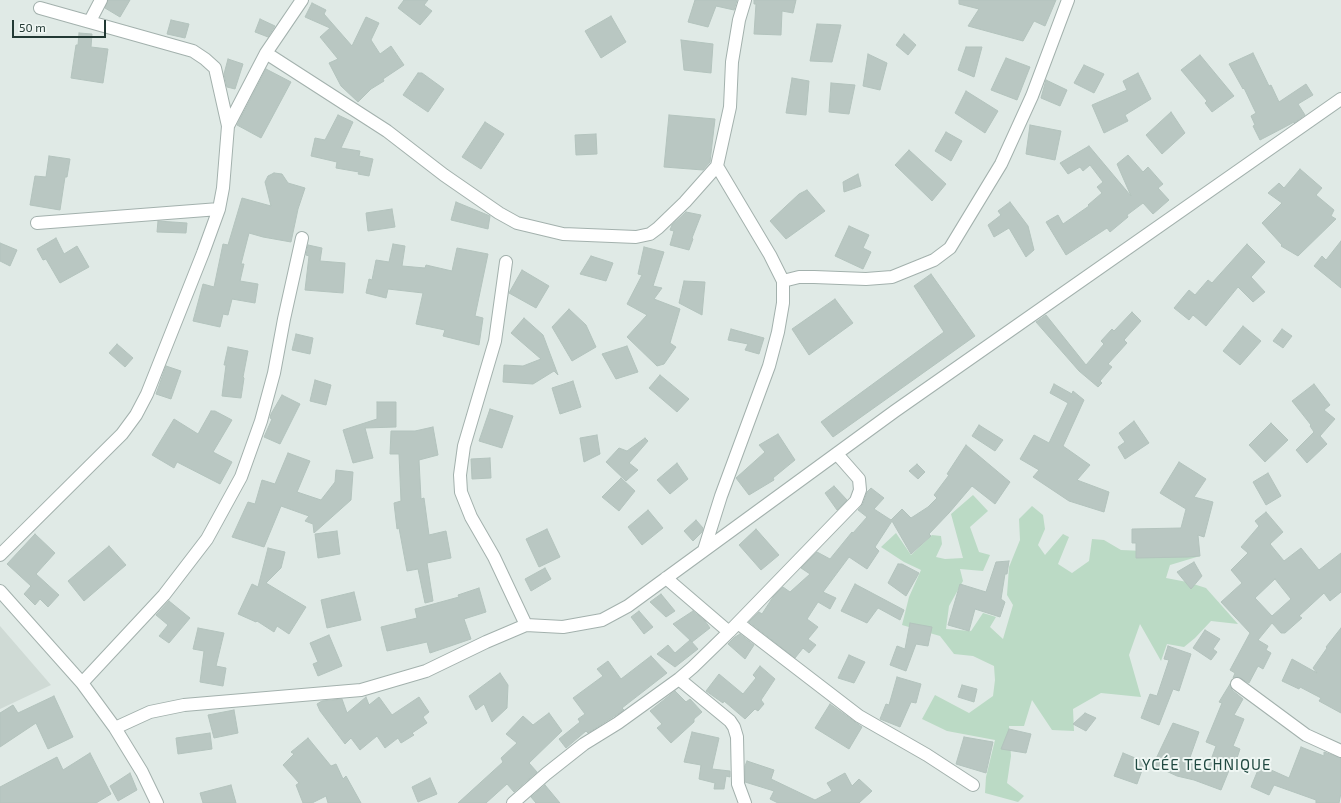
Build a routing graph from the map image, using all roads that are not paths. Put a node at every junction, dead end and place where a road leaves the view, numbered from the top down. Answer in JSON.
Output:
{"nodes":[{"id":1,"x":101,"y":0,"type":"edge"},
{"id":2,"x":302,"y":0,"type":"edge"},
{"id":3,"x":744,"y":0,"type":"edge"},
{"id":4,"x":1068,"y":0,"type":"edge"},
{"id":5,"x":40,"y":8,"type":"dead end"},
{"id":6,"x":90,"y":21,"type":"junction"},
{"id":7,"x":266,"y":53,"type":"junction"},
{"id":8,"x":1341,"y":99,"type":"edge"},
{"id":9,"x":228,"y":126,"type":"junction"},
{"id":10,"x":717,"y":166,"type":"junction"},
{"id":11,"x":219,"y":209,"type":"junction"},
{"id":12,"x":37,"y":223,"type":"dead end"},
{"id":13,"x":302,"y":238,"type":"dead end"},
{"id":14,"x":506,"y":262,"type":"dead end"},
{"id":15,"x":783,"y":281,"type":"junction"},
{"id":16,"x":837,"y":454,"type":"junction"},
{"id":17,"x":704,"y":550,"type":"junction"},
{"id":18,"x":0,"y":555,"type":"edge"},
{"id":19,"x":666,"y":578,"type":"junction"},
{"id":20,"x":0,"y":591,"type":"edge"},
{"id":21,"x":738,"y":623,"type":"junction"},
{"id":22,"x":526,"y":625,"type":"junction"},
{"id":23,"x":729,"y":632,"type":"junction"},
{"id":24,"x":679,"y":679,"type":"junction"},
{"id":25,"x":82,"y":683,"type":"junction"},
{"id":26,"x":1237,"y":684,"type":"dead end"},
{"id":27,"x":115,"y":728,"type":"junction"},
{"id":28,"x":1341,"y":751,"type":"edge"},
{"id":29,"x":973,"y":785,"type":"dead end"},
{"id":30,"x":157,"y":803,"type":"edge"},
{"id":31,"x":513,"y":803,"type":"edge"},
{"id":32,"x":745,"y":803,"type":"edge"}],
"edges":[{"from":1,"to":6,"type":"street"},
{"from":2,"to":7,"type":"street"},
{"from":3,"to":10,"type":"street"},
{"from":4,"to":15,"type":"street"},
{"from":5,"to":6,"type":"street"},
{"from":6,"to":9,"type":"street"},
{"from":7,"to":9,"type":"street"},
{"from":7,"to":10,"type":"street"},
{"from":8,"to":16,"type":"street"},
{"from":9,"to":11,"type":"street"},
{"from":10,"to":15,"type":"street"},
{"from":11,"to":12,"type":"street"},
{"from":11,"to":18,"type":"street"},
{"from":13,"to":25,"type":"street"},
{"from":14,"to":22,"type":"street"},
{"from":15,"to":17,"type":"street"},
{"from":16,"to":17,"type":"street"},
{"from":16,"to":21,"type":"street"},
{"from":17,"to":19,"type":"street"},
{"from":19,"to":22,"type":"street"},
{"from":19,"to":23,"type":"street"},
{"from":20,"to":25,"type":"street"},
{"from":21,"to":23,"type":"street"},
{"from":21,"to":29,"type":"street"},
{"from":22,"to":27,"type":"street"},
{"from":23,"to":24,"type":"street"},
{"from":24,"to":31,"type":"street"},
{"from":24,"to":32,"type":"street"},
{"from":25,"to":27,"type":"street"},
{"from":26,"to":28,"type":"street"},
{"from":27,"to":30,"type":"street"}]}
